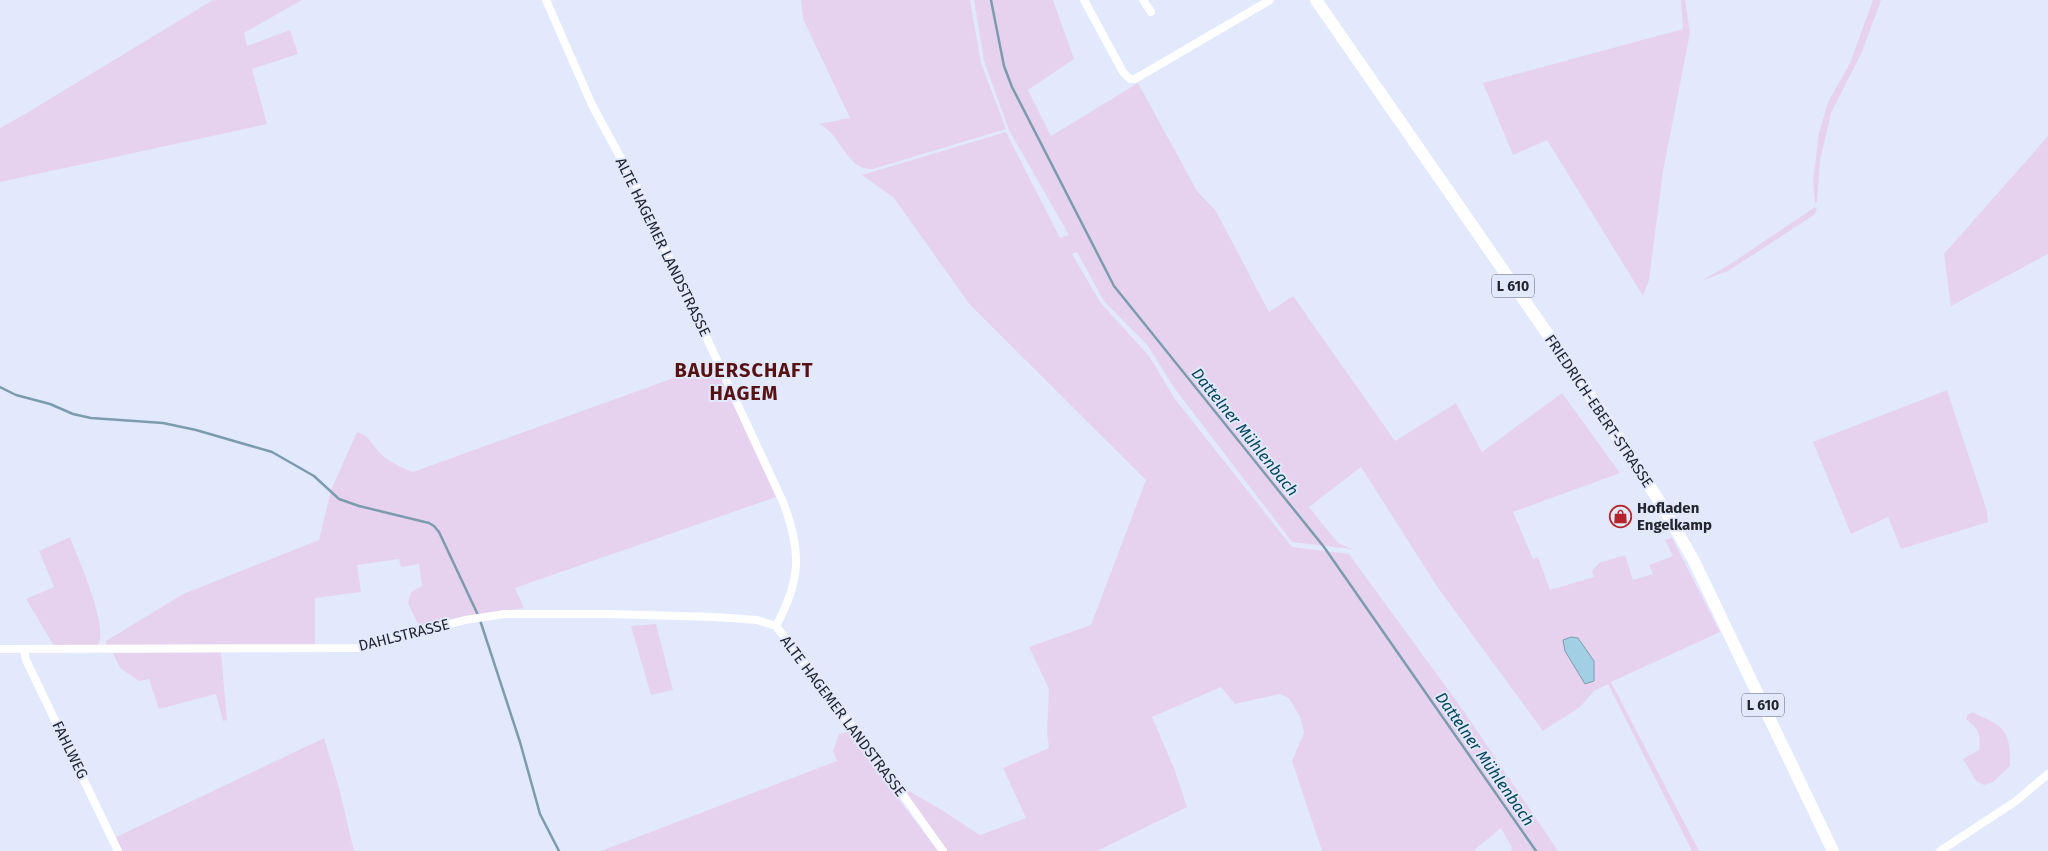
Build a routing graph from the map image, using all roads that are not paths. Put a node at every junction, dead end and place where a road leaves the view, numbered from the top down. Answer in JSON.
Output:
{"nodes":[{"id":1,"x":546,"y":0,"type":"edge"},
{"id":2,"x":1084,"y":0,"type":"edge"},
{"id":3,"x":1143,"y":0,"type":"edge"},
{"id":4,"x":1270,"y":0,"type":"edge"},
{"id":5,"x":1316,"y":0,"type":"edge"},
{"id":6,"x":1151,"y":12,"type":"dead end"},
{"id":7,"x":776,"y":626,"type":"junction"},
{"id":8,"x":0,"y":649,"type":"edge"},
{"id":9,"x":24,"y":649,"type":"junction"},
{"id":10,"x":2048,"y":774,"type":"edge"},
{"id":11,"x":118,"y":851,"type":"edge"},
{"id":12,"x":943,"y":851,"type":"edge"},
{"id":13,"x":1833,"y":851,"type":"edge"},
{"id":14,"x":1940,"y":851,"type":"edge"}],
"edges":[{"from":1,"to":7,"type":"street","name":"ALTE HAGEMER LANDSTRASSE"},
{"from":2,"to":4,"type":"street"},
{"from":3,"to":6,"type":"street"},
{"from":5,"to":13,"type":"main road","name":"FRIEDRICH-EBERT-STRASSE","number":"L 610"},
{"from":7,"to":9,"type":"street","name":"DAHLSTRASSE"},
{"from":7,"to":12,"type":"street","name":"ALTE HAGEMER LANDSTRASSE"},
{"from":8,"to":9,"type":"street","name":"DAHLSTRASSE"},
{"from":9,"to":11,"type":"street","name":"FAHLWEG"},
{"from":10,"to":14,"type":"street"}]}
